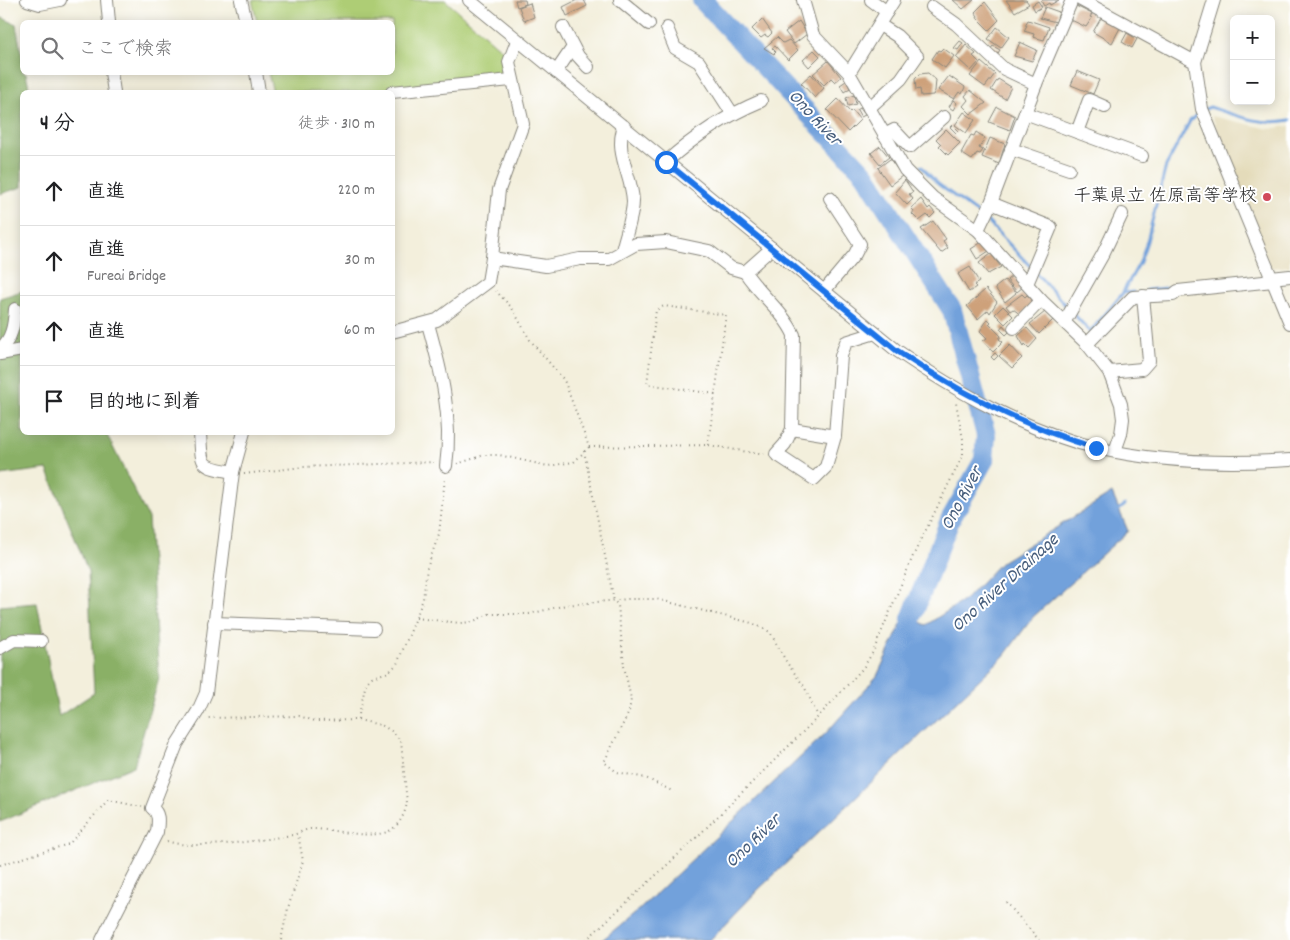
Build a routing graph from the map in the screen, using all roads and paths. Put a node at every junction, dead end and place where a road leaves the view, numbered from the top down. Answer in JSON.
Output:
{"nodes":[{"id":1,"x":27,"y":0,"type":"edge"},
{"id":2,"x":60,"y":0,"type":"edge"},
{"id":3,"x":107,"y":0,"type":"edge"},
{"id":4,"x":242,"y":0,"type":"edge"},
{"id":5,"x":469,"y":0,"type":"edge"},
{"id":6,"x":620,"y":0,"type":"edge"},
{"id":7,"x":803,"y":0,"type":"edge"},
{"id":8,"x":871,"y":0,"type":"edge"},
{"id":9,"x":894,"y":0,"type":"edge"},
{"id":10,"x":1072,"y":0,"type":"edge"},
{"id":11,"x":1080,"y":0,"type":"edge"},
{"id":12,"x":1214,"y":0,"type":"edge"},
{"id":13,"x":932,"y":8,"type":"dead end"},
{"id":14,"x":887,"y":12,"type":"junction"},
{"id":15,"x":109,"y":20,"type":"edge"},
{"id":16,"x":246,"y":20,"type":"edge"},
{"id":17,"x":649,"y":24,"type":"dead end"},
{"id":18,"x":880,"y":25,"type":"junction"},
{"id":19,"x":563,"y":26,"type":"dead end"},
{"id":20,"x":667,"y":28,"type":"dead end"},
{"id":21,"x":517,"y":40,"type":"junction"},
{"id":22,"x":573,"y":47,"type":"junction"},
{"id":23,"x":1195,"y":62,"type":"junction"},
{"id":24,"x":588,"y":67,"type":"dead end"},
{"id":25,"x":556,"y":72,"type":"junction"},
{"id":26,"x":849,"y":73,"type":"junction"},
{"id":27,"x":111,"y":75,"type":"edge"},
{"id":28,"x":256,"y":75,"type":"edge"},
{"id":29,"x":511,"y":80,"type":"junction"},
{"id":30,"x":1036,"y":84,"type":"junction"},
{"id":31,"x":114,"y":90,"type":"edge"},
{"id":32,"x":259,"y":90,"type":"edge"},
{"id":33,"x":395,"y":92,"type":"edge"},
{"id":34,"x":761,"y":101,"type":"dead end"},
{"id":35,"x":1105,"y":107,"type":"dead end"},
{"id":36,"x":869,"y":108,"type":"junction"},
{"id":37,"x":732,"y":113,"type":"junction"},
{"id":38,"x":1025,"y":113,"type":"junction"},
{"id":39,"x":944,"y":117,"type":"dead end"},
{"id":40,"x":624,"y":126,"type":"junction"},
{"id":41,"x":1077,"y":132,"type":"junction"},
{"id":42,"x":884,"y":135,"type":"junction"},
{"id":43,"x":1011,"y":149,"type":"junction"},
{"id":44,"x":1142,"y":156,"type":"dead end"},
{"id":45,"x":666,"y":162,"type":"junction"},
{"id":46,"x":1069,"y":169,"type":"dead end"},
{"id":47,"x":830,"y":198,"type":"dead end"},
{"id":48,"x":991,"y":203,"type":"junction"},
{"id":49,"x":1122,"y":214,"type":"dead end"},
{"id":50,"x":982,"y":222,"type":"junction"},
{"id":51,"x":772,"y":248,"type":"junction"},
{"id":52,"x":622,"y":251,"type":"junction"},
{"id":53,"x":492,"y":258,"type":"junction"},
{"id":54,"x":745,"y":272,"type":"junction"},
{"id":55,"x":1290,"y":276,"type":"edge"},
{"id":56,"x":1271,"y":278,"type":"junction"},
{"id":57,"x":1027,"y":284,"type":"junction"},
{"id":58,"x":824,"y":291,"type":"junction"},
{"id":59,"x":1143,"y":296,"type":"junction"},
{"id":60,"x":1040,"y":300,"type":"junction"},
{"id":61,"x":15,"y":309,"type":"dead end"},
{"id":62,"x":1065,"y":321,"type":"junction"},
{"id":63,"x":1290,"y":323,"type":"edge"},
{"id":64,"x":428,"y":324,"type":"junction"},
{"id":65,"x":1014,"y":328,"type":"dead end"},
{"id":66,"x":395,"y":331,"type":"edge"},
{"id":67,"x":875,"y":333,"type":"junction"},
{"id":68,"x":1087,"y":344,"type":"junction"},
{"id":69,"x":0,"y":350,"type":"edge"},
{"id":70,"x":20,"y":350,"type":"edge"},
{"id":71,"x":0,"y":354,"type":"edge"},
{"id":72,"x":1109,"y":372,"type":"junction"},
{"id":73,"x":954,"y":388,"type":"junction"},
{"id":74,"x":715,"y":394,"type":"junction"},
{"id":75,"x":792,"y":429,"type":"junction"},
{"id":76,"x":200,"y":435,"type":"edge"},
{"id":77,"x":243,"y":435,"type":"edge"},
{"id":78,"x":835,"y":436,"type":"junction"},
{"id":79,"x":708,"y":445,"type":"junction"},
{"id":80,"x":588,"y":447,"type":"dead end"},
{"id":81,"x":584,"y":451,"type":"dead end"},
{"id":82,"x":1115,"y":452,"type":"junction"},
{"id":83,"x":776,"y":454,"type":"junction"},
{"id":84,"x":1290,"y":460,"type":"edge"},
{"id":85,"x":446,"y":466,"type":"joint"},
{"id":86,"x":233,"y":472,"type":"junction"},
{"id":87,"x":614,"y":601,"type":"junction"},
{"id":88,"x":416,"y":618,"type":"junction"},
{"id":89,"x":214,"y":623,"type":"junction"},
{"id":90,"x":374,"y":629,"type":"dead end"},
{"id":91,"x":40,"y":641,"type":"dead end"},
{"id":92,"x":0,"y":648,"type":"edge"},
{"id":93,"x":198,"y":712,"type":"junction"},
{"id":94,"x":818,"y":717,"type":"junction"},
{"id":95,"x":358,"y":720,"type":"junction"},
{"id":96,"x":674,"y":792,"type":"dead end"},
{"id":97,"x":152,"y":808,"type":"junction"},
{"id":98,"x":157,"y":832,"type":"junction"},
{"id":99,"x":298,"y":834,"type":"junction"},
{"id":100,"x":0,"y":865,"type":"edge"},
{"id":101,"x":1006,"y":902,"type":"dead end"},
{"id":102,"x":102,"y":940,"type":"edge"},
{"id":103,"x":281,"y":940,"type":"edge"},
{"id":104,"x":586,"y":940,"type":"edge"},
{"id":105,"x":1039,"y":940,"type":"edge"}],
"edges":[{"from":1,"to":2,"type":"street"},
{"from":3,"to":15,"type":"street"},
{"from":4,"to":16,"type":"street"},
{"from":5,"to":21,"type":"street"},
{"from":6,"to":17,"type":"street"},
{"from":7,"to":26,"type":"street"},
{"from":8,"to":14,"type":"street"},
{"from":9,"to":14,"type":"street"},
{"from":10,"to":30,"type":"street"},
{"from":11,"to":23,"type":"street"},
{"from":12,"to":23,"type":"street"},
{"from":13,"to":30,"type":"street"},
{"from":14,"to":18,"type":"street"},
{"from":18,"to":26,"type":"street"},
{"from":18,"to":36,"type":"street"},
{"from":19,"to":22,"type":"street"},
{"from":20,"to":37,"type":"street"},
{"from":21,"to":25,"type":"street"},
{"from":21,"to":29,"type":"street"},
{"from":22,"to":24,"type":"street"},
{"from":22,"to":25,"type":"street"},
{"from":23,"to":56,"type":"street"},
{"from":25,"to":40,"type":"street"},
{"from":26,"to":36,"type":"street"},
{"from":27,"to":31,"type":"street"},
{"from":28,"to":32,"type":"street"},
{"from":29,"to":33,"type":"street"},
{"from":29,"to":53,"type":"street"},
{"from":30,"to":38,"type":"street"},
{"from":34,"to":37,"type":"street"},
{"from":35,"to":41,"type":"street"},
{"from":36,"to":42,"type":"street"},
{"from":37,"to":45,"type":"street"},
{"from":38,"to":41,"type":"street"},
{"from":38,"to":43,"type":"street"},
{"from":39,"to":42,"type":"street"},
{"from":40,"to":45,"type":"street"},
{"from":40,"to":52,"type":"street"},
{"from":41,"to":44,"type":"street"},
{"from":42,"to":50,"type":"street"},
{"from":43,"to":46,"type":"street"},
{"from":43,"to":48,"type":"street"},
{"from":45,"to":51,"type":"street"},
{"from":47,"to":58,"type":"street"},
{"from":48,"to":50,"type":"street"},
{"from":48,"to":57,"type":"street"},
{"from":49,"to":62,"type":"street"},
{"from":50,"to":57,"type":"street"},
{"from":51,"to":54,"type":"street"},
{"from":51,"to":58,"type":"street"},
{"from":52,"to":53,"type":"street"},
{"from":52,"to":54,"type":"street"},
{"from":53,"to":64,"type":"street"},
{"from":54,"to":75,"type":"street"},
{"from":55,"to":56,"type":"street"},
{"from":56,"to":59,"type":"street"},
{"from":56,"to":63,"type":"street"},
{"from":57,"to":60,"type":"street"},
{"from":58,"to":67,"type":"street"},
{"from":59,"to":68,"type":"street"},
{"from":59,"to":72,"type":"street"},
{"from":60,"to":62,"type":"street"},
{"from":60,"to":65,"type":"street"},
{"from":61,"to":69,"type":"street"},
{"from":62,"to":68,"type":"street"},
{"from":64,"to":66,"type":"street"},
{"from":64,"to":85,"type":"street"},
{"from":67,"to":73,"type":"street"},
{"from":67,"to":78,"type":"street"},
{"from":68,"to":72,"type":"street"},
{"from":70,"to":71,"type":"street"},
{"from":72,"to":82,"type":"street"},
{"from":73,"to":82,"type":"street"},
{"from":73,"to":94,"type":"path"},
{"from":74,"to":74,"type":"path"},
{"from":74,"to":79,"type":"path"},
{"from":75,"to":78,"type":"street"},
{"from":75,"to":83,"type":"street"},
{"from":76,"to":86,"type":"street"},
{"from":77,"to":86,"type":"street"},
{"from":78,"to":83,"type":"street"},
{"from":79,"to":80,"type":"path"},
{"from":79,"to":83,"type":"path"},
{"from":81,"to":87,"type":"path"},
{"from":82,"to":84,"type":"street"},
{"from":85,"to":88,"type":"path"},
{"from":86,"to":89,"type":"street"},
{"from":87,"to":88,"type":"path"},
{"from":87,"to":94,"type":"path"},
{"from":87,"to":96,"type":"path"},
{"from":88,"to":95,"type":"path"},
{"from":89,"to":90,"type":"street"},
{"from":89,"to":93,"type":"street"},
{"from":91,"to":92,"type":"street"},
{"from":93,"to":95,"type":"path"},
{"from":93,"to":97,"type":"street"},
{"from":94,"to":104,"type":"path"},
{"from":95,"to":99,"type":"path"},
{"from":97,"to":98,"type":"street"},
{"from":97,"to":100,"type":"path"},
{"from":98,"to":99,"type":"path"},
{"from":98,"to":102,"type":"street"},
{"from":99,"to":103,"type":"path"},
{"from":101,"to":105,"type":"path"}]}
